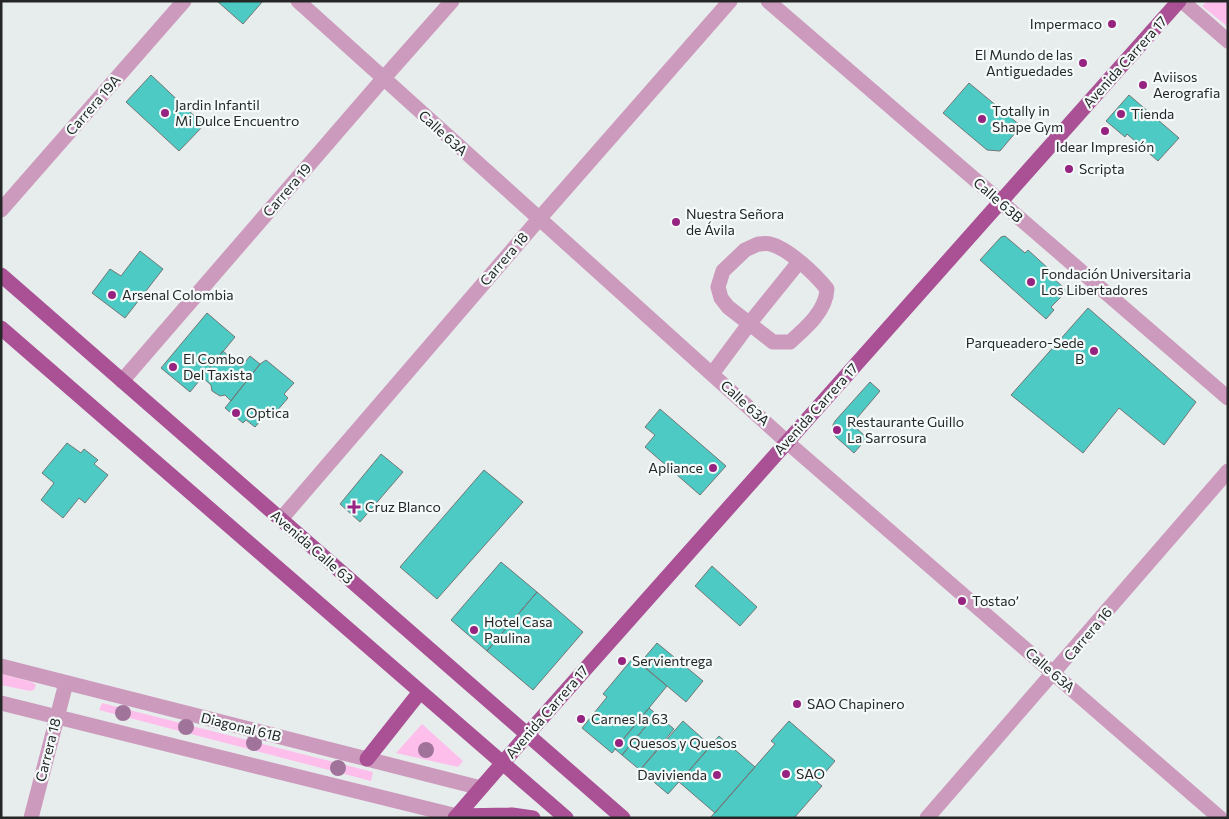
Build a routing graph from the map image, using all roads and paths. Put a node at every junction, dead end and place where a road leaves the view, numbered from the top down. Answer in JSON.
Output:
{"nodes":[{"id":1,"x":184,"y":1,"type":"edge"},
{"id":2,"x":298,"y":1,"type":"edge"},
{"id":3,"x":452,"y":1,"type":"edge"},
{"id":4,"x":730,"y":1,"type":"edge"},
{"id":5,"x":768,"y":1,"type":"edge"},
{"id":6,"x":1181,"y":1,"type":"edge"},
{"id":7,"x":1228,"y":41,"type":"edge"},
{"id":8,"x":383,"y":79,"type":"junction"},
{"id":9,"x":1000,"y":202,"type":"junction"},
{"id":10,"x":1,"y":210,"type":"edge"},
{"id":11,"x":539,"y":219,"type":"junction"},
{"id":12,"x":800,"y":262,"type":"junction"},
{"id":13,"x":1,"y":276,"type":"edge"},
{"id":14,"x":749,"y":324,"type":"junction"},
{"id":15,"x":1,"y":328,"type":"edge"},
{"id":16,"x":712,"y":374,"type":"junction"},
{"id":17,"x":122,"y":381,"type":"junction"},
{"id":18,"x":1228,"y":398,"type":"edge"},
{"id":19,"x":787,"y":442,"type":"junction"},
{"id":20,"x":1228,"y":471,"type":"edge"},
{"id":21,"x":281,"y":519,"type":"junction"},
{"id":22,"x":1,"y":666,"type":"edge"},
{"id":23,"x":1054,"y":673,"type":"junction"},
{"id":24,"x":66,"y":683,"type":"junction"},
{"id":25,"x":420,"y":692,"type":"junction"},
{"id":26,"x":1,"y":704,"type":"edge"},
{"id":27,"x":57,"y":717,"type":"junction"},
{"id":28,"x":527,"y":734,"type":"junction"},
{"id":29,"x":367,"y":759,"type":"junction"},
{"id":30,"x":502,"y":763,"type":"junction"},
{"id":31,"x":481,"y":788,"type":"junction"},
{"id":32,"x":456,"y":817,"type":"edge"},
{"id":33,"x":31,"y":818,"type":"edge"},
{"id":34,"x":533,"y":818,"type":"edge"},
{"id":35,"x":566,"y":818,"type":"edge"},
{"id":36,"x":623,"y":818,"type":"edge"},
{"id":37,"x":927,"y":818,"type":"edge"},
{"id":38,"x":1220,"y":818,"type":"edge"}],
"edges":[{"from":1,"to":10,"type":"street","name":"Carrera 19A"},
{"from":2,"to":8,"type":"street","name":"Calle 63A"},
{"from":3,"to":8,"type":"street","name":"Carrera 19"},
{"from":4,"to":11,"type":"street","name":"Carrera 18"},
{"from":5,"to":9,"type":"street","name":"Calle 63B"},
{"from":6,"to":7,"type":"street"},
{"from":6,"to":9,"type":"main road","name":"Avenida Carrera 17"},
{"from":8,"to":11,"type":"street","name":"Calle 63A"},
{"from":8,"to":17,"type":"street","name":"Carrera 19"},
{"from":9,"to":18,"type":"street","name":"Calle 63B"},
{"from":9,"to":19,"type":"main road","name":"Avenida Carrera 17"},
{"from":11,"to":16,"type":"street","name":"Calle 63A"},
{"from":11,"to":21,"type":"street","name":"Carrera 18"},
{"from":12,"to":14,"type":"street"},
{"from":12,"to":14,"type":"street"},
{"from":12,"to":14,"type":"street"},
{"from":13,"to":17,"type":"main road","name":"Avenida Calle 63"},
{"from":14,"to":16,"type":"street"},
{"from":15,"to":25,"type":"main road"},
{"from":16,"to":19,"type":"street","name":"Calle 63A"},
{"from":17,"to":21,"type":"main road","name":"Avenida Calle 63"},
{"from":19,"to":23,"type":"street","name":"Calle 63A"},
{"from":19,"to":28,"type":"main road","name":"Avenida Carrera 17"},
{"from":20,"to":23,"type":"street","name":"Carrera 16"},
{"from":21,"to":28,"type":"main road","name":"Avenida Calle 63"},
{"from":22,"to":24,"type":"street","name":"Diagonal 61B"},
{"from":23,"to":37,"type":"street","name":"Carrera 16"},
{"from":23,"to":38,"type":"street","name":"Calle 63A"},
{"from":24,"to":27,"type":"street","name":"Carrera 18"},
{"from":24,"to":29,"type":"street","name":"Diagonal 61B"},
{"from":25,"to":29,"type":"main road"},
{"from":25,"to":30,"type":"main road"},
{"from":26,"to":27,"type":"street"},
{"from":27,"to":32,"type":"street"},
{"from":27,"to":33,"type":"street","name":"Carrera 18"},
{"from":28,"to":30,"type":"main road","name":"Avenida Carrera 17"},
{"from":28,"to":36,"type":"main road","name":"Avenida Calle 63"},
{"from":29,"to":31,"type":"street","name":"Diagonal 61B"},
{"from":30,"to":31,"type":"main road","name":"Avenida Carrera 17"},
{"from":30,"to":35,"type":"main road"},
{"from":31,"to":32,"type":"main road","name":"Avenida Carrera 17"},
{"from":32,"to":34,"type":"main road"}]}
